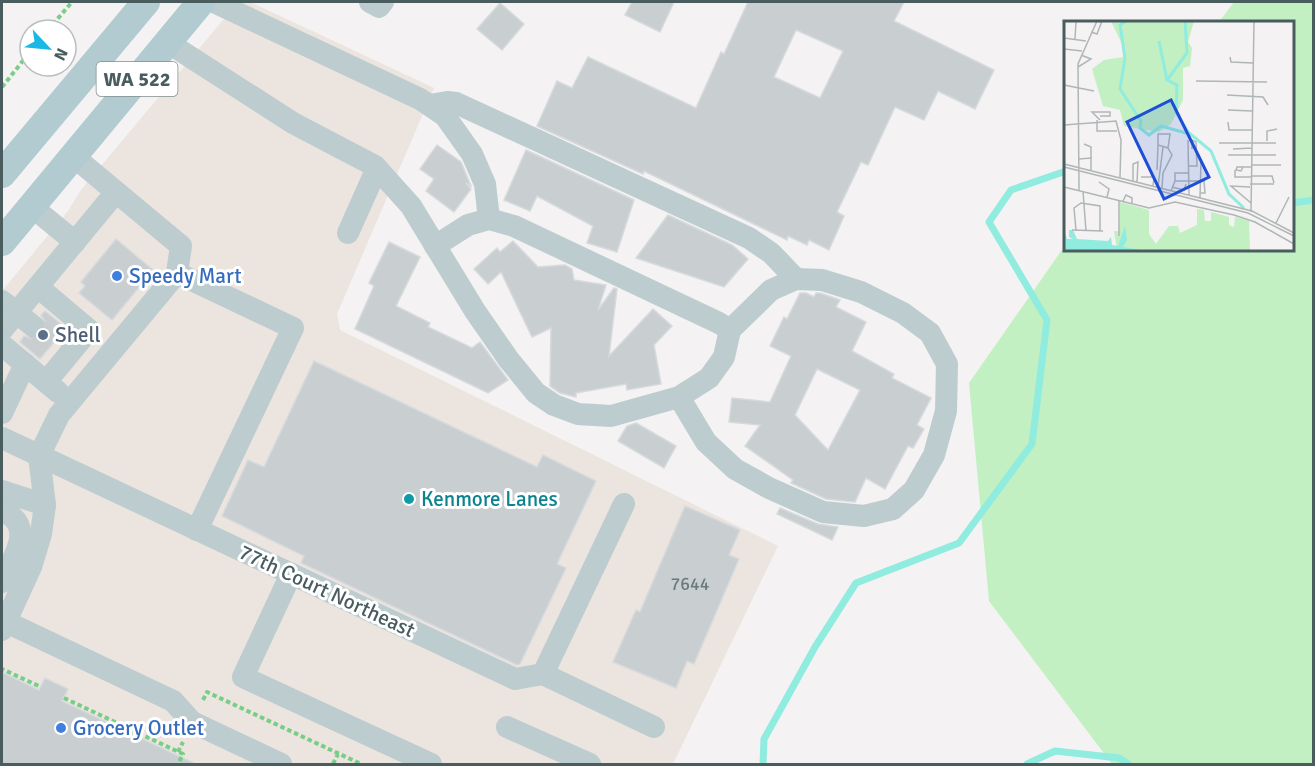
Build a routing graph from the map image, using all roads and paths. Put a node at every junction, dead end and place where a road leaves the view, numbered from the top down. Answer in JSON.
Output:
{"nodes":[{"id":1,"x":72,"y":2,"type":"edge"},
{"id":2,"x":146,"y":2,"type":"edge"},
{"id":3,"x":201,"y":2,"type":"edge"},
{"id":4,"x":214,"y":2,"type":"edge"},
{"id":5,"x":370,"y":2,"type":"edge"},
{"id":6,"x":382,"y":2,"type":"edge"},
{"id":7,"x":58,"y":18,"type":"edge"},
{"id":8,"x":167,"y":42,"type":"junction"},
{"id":9,"x":18,"y":67,"type":"edge"},
{"id":10,"x":2,"y":87,"type":"edge"},
{"id":11,"x":430,"y":105,"type":"junction"},
{"id":12,"x":73,"y":156,"type":"junction"},
{"id":13,"x":377,"y":168,"type":"junction"},
{"id":14,"x":2,"y":174,"type":"edge"},
{"id":15,"x":116,"y":192,"type":"junction"},
{"id":16,"x":31,"y":206,"type":"junction"},
{"id":17,"x":489,"y":219,"type":"junction"},
{"id":18,"x":348,"y":233,"type":"dead end"},
{"id":19,"x":2,"y":242,"type":"edge"},
{"id":20,"x":75,"y":242,"type":"junction"},
{"id":21,"x":435,"y":246,"type":"junction"},
{"id":22,"x":177,"y":273,"type":"junction"},
{"id":23,"x":796,"y":279,"type":"junction"},
{"id":24,"x":38,"y":286,"type":"junction"},
{"id":25,"x":17,"y":313,"type":"edge"},
{"id":26,"x":2,"y":330,"type":"edge"},
{"id":27,"x":730,"y":330,"type":"junction"},
{"id":28,"x":2,"y":345,"type":"edge"},
{"id":29,"x":25,"y":364,"type":"junction"},
{"id":30,"x":46,"y":382,"type":"junction"},
{"id":31,"x":679,"y":397,"type":"junction"},
{"id":32,"x":70,"y":402,"type":"junction"},
{"id":33,"x":2,"y":413,"type":"edge"},
{"id":34,"x":2,"y":438,"type":"edge"},
{"id":35,"x":39,"y":456,"type":"junction"},
{"id":36,"x":2,"y":491,"type":"edge"},
{"id":37,"x":624,"y":504,"type":"dead end"},
{"id":38,"x":45,"y":505,"type":"junction"},
{"id":39,"x":2,"y":510,"type":"edge"},
{"id":40,"x":197,"y":530,"type":"junction"},
{"id":41,"x":291,"y":574,"type":"junction"},
{"id":42,"x":2,"y":582,"type":"edge"},
{"id":43,"x":3,"y":624,"type":"edge"},
{"id":44,"x":2,"y":671,"type":"edge"},
{"id":45,"x":543,"y":674,"type":"junction"},
{"id":46,"x":40,"y":687,"type":"dead end"},
{"id":47,"x":64,"y":698,"type":"dead end"},
{"id":48,"x":507,"y":727,"type":"dead end"},
{"id":49,"x":654,"y":727,"type":"dead end"},
{"id":50,"x":338,"y":754,"type":"dead end"},
{"id":51,"x":270,"y":762,"type":"edge"},
{"id":52,"x":178,"y":765,"type":"edge"},
{"id":53,"x":333,"y":765,"type":"edge"},
{"id":54,"x":431,"y":765,"type":"edge"},
{"id":55,"x":590,"y":765,"type":"edge"}],
"edges":[{"from":1,"to":7,"type":"path"},
{"from":2,"to":14,"type":"main road","number":"WA 522"},
{"from":3,"to":8,"type":"main road","number":"WA 522"},
{"from":4,"to":11,"type":"street"},
{"from":5,"to":6,"type":"street"},
{"from":8,"to":12,"type":"main road","number":"WA 522"},
{"from":8,"to":13,"type":"street"},
{"from":9,"to":10,"type":"path"},
{"from":11,"to":17,"type":"street"},
{"from":11,"to":23,"type":"street"},
{"from":12,"to":15,"type":"street"},
{"from":12,"to":16,"type":"main road","number":"WA 522"},
{"from":13,"to":18,"type":"street"},
{"from":13,"to":21,"type":"street"},
{"from":15,"to":20,"type":"street"},
{"from":15,"to":22,"type":"street"},
{"from":16,"to":19,"type":"main road","number":"WA 522"},
{"from":16,"to":20,"type":"street"},
{"from":17,"to":21,"type":"street"},
{"from":17,"to":27,"type":"street"},
{"from":20,"to":24,"type":"street"},
{"from":21,"to":31,"type":"street"},
{"from":22,"to":32,"type":"street"},
{"from":22,"to":40,"type":"street"},
{"from":23,"to":27,"type":"street"},
{"from":23,"to":31,"type":"street"},
{"from":24,"to":25,"type":"street"},
{"from":24,"to":30,"type":"street"},
{"from":25,"to":26,"type":"street"},
{"from":27,"to":31,"type":"street"},
{"from":28,"to":29,"type":"street"},
{"from":29,"to":30,"type":"street"},
{"from":29,"to":33,"type":"street"},
{"from":30,"to":32,"type":"street"},
{"from":32,"to":35,"type":"street"},
{"from":34,"to":35,"type":"street","name":"77th Court Northeast"},
{"from":35,"to":38,"type":"street"},
{"from":35,"to":40,"type":"street","name":"77th Court Northeast"},
{"from":36,"to":38,"type":"street"},
{"from":37,"to":45,"type":"street"},
{"from":38,"to":43,"type":"street"},
{"from":39,"to":42,"type":"street"},
{"from":40,"to":41,"type":"street","name":"77th Court Northeast"},
{"from":41,"to":45,"type":"street","name":"77th Court Northeast"},
{"from":41,"to":54,"type":"street"},
{"from":43,"to":51,"type":"street"},
{"from":44,"to":46,"type":"path"},
{"from":45,"to":49,"type":"street"},
{"from":47,"to":52,"type":"path"},
{"from":48,"to":55,"type":"street"},
{"from":50,"to":53,"type":"path"}]}
